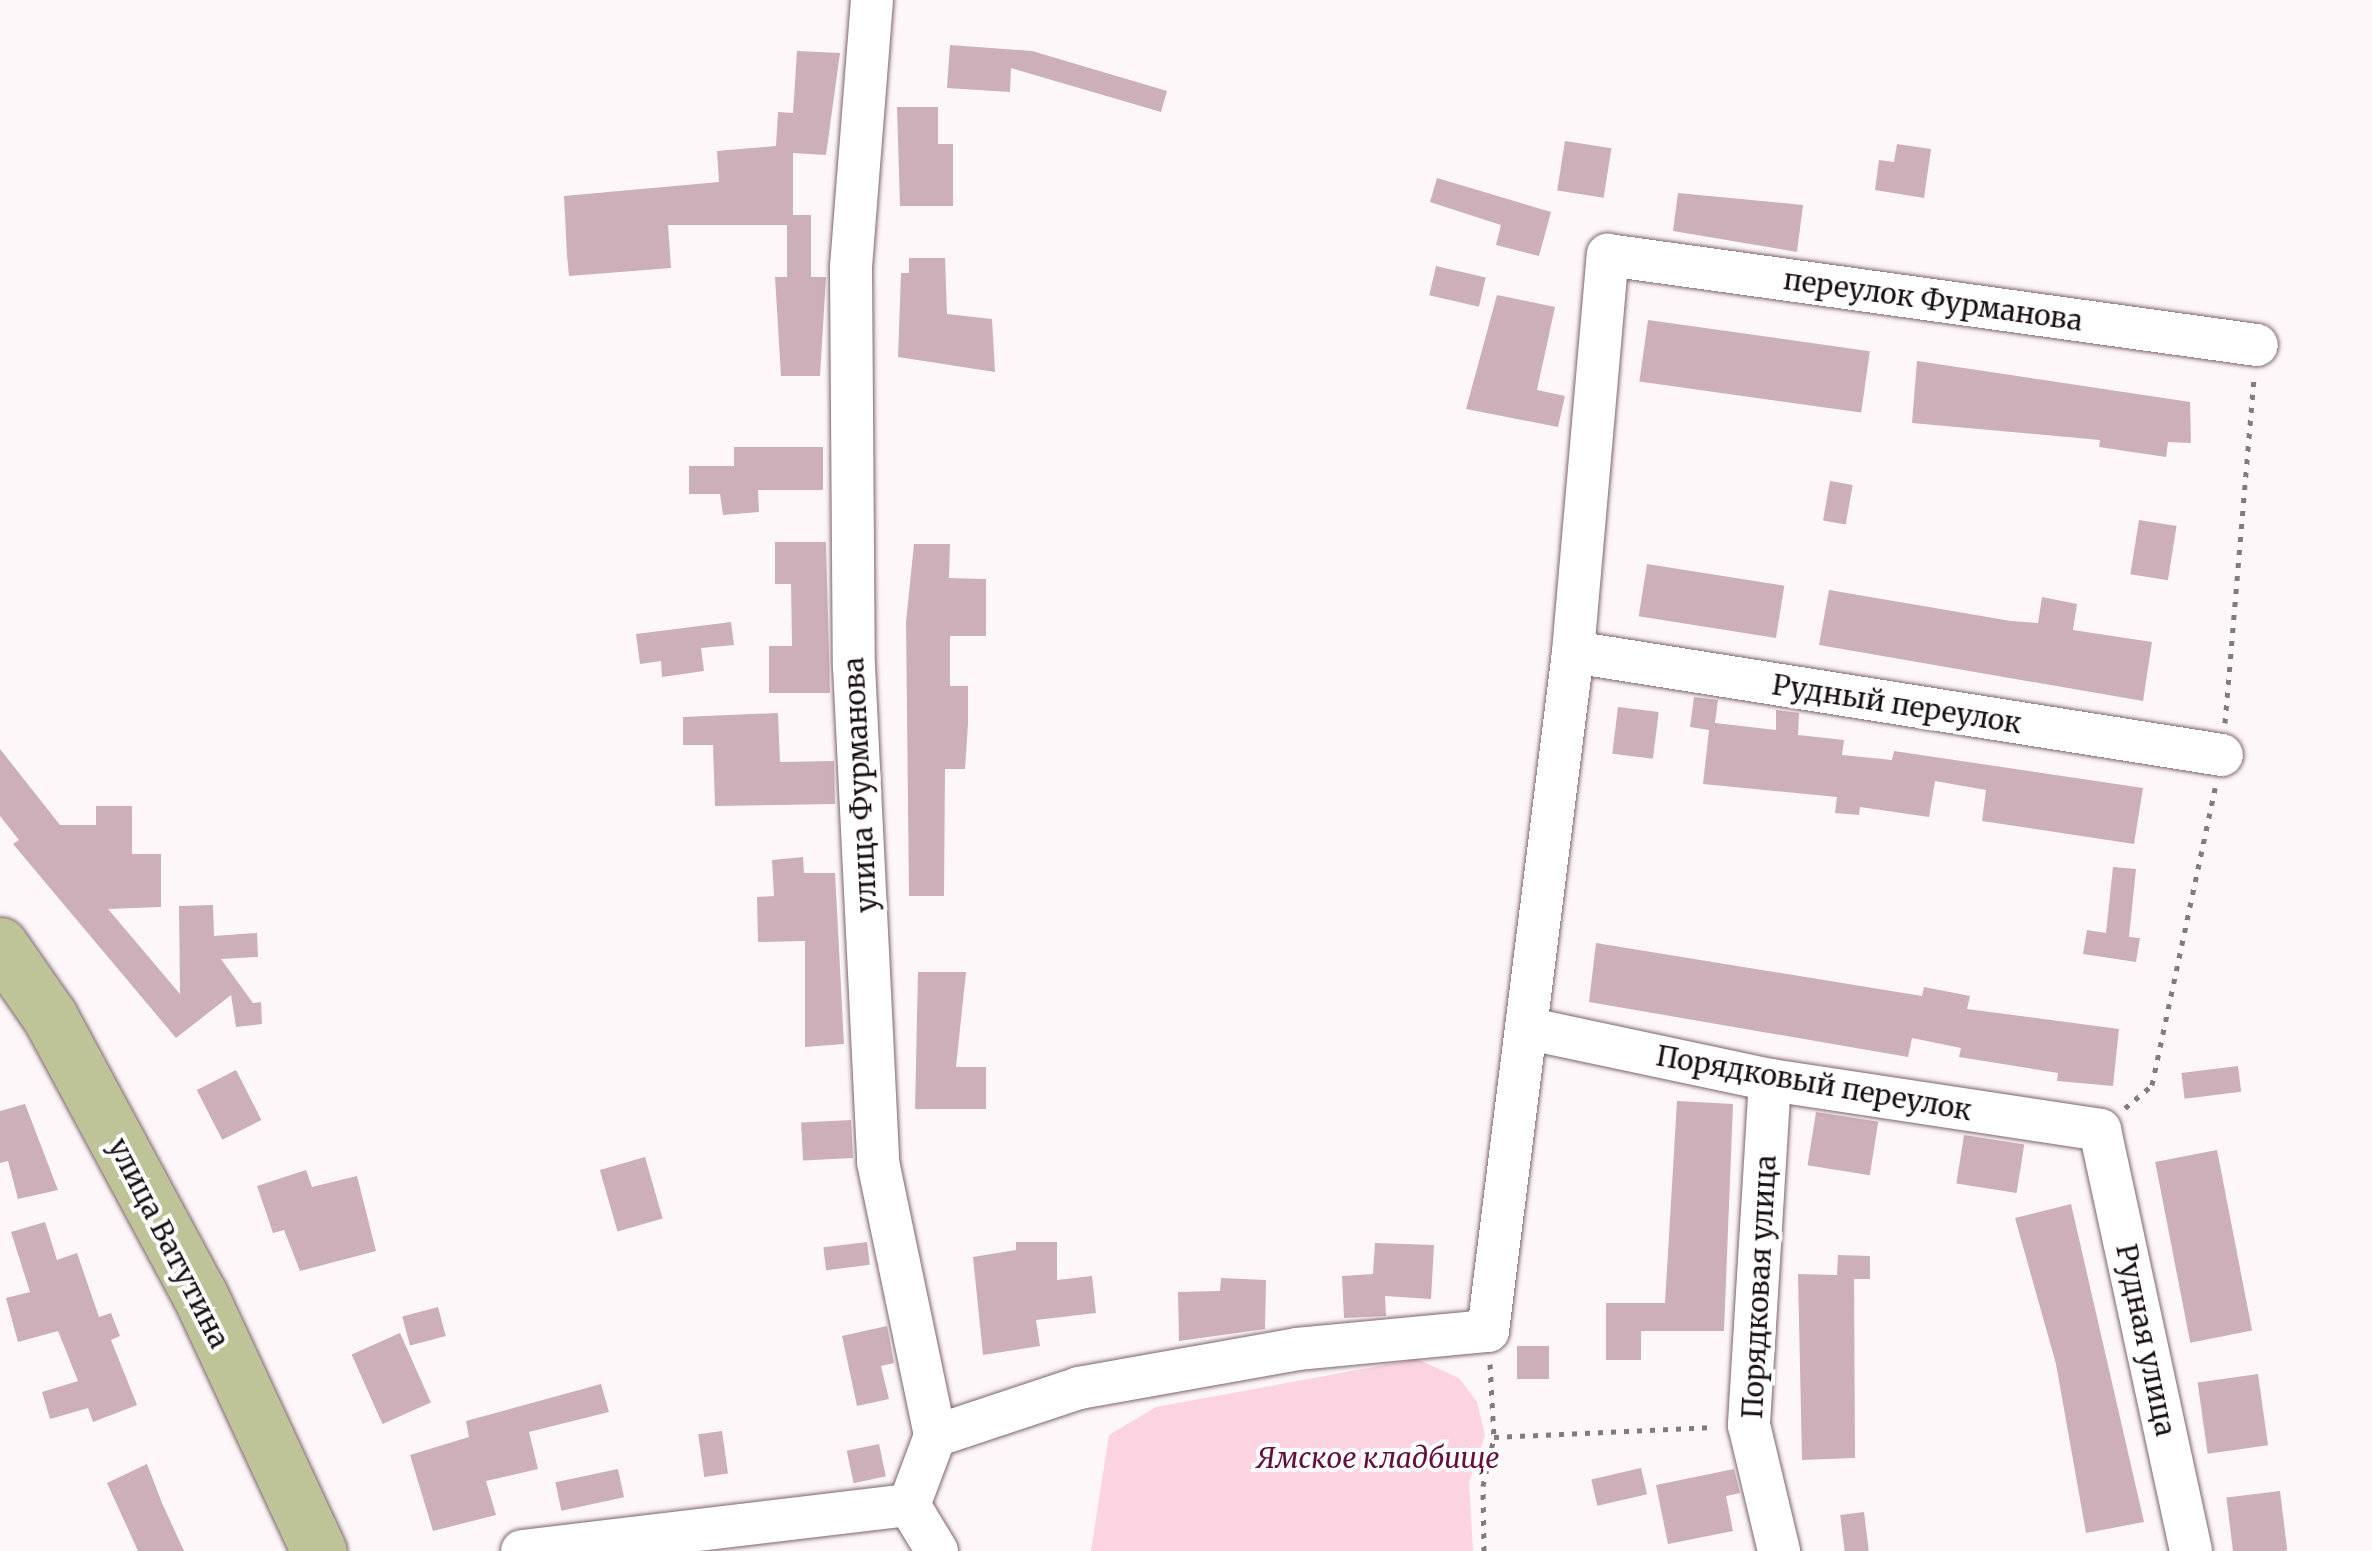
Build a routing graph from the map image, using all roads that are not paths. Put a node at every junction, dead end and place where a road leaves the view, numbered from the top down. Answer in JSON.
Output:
{"nodes":[{"id":1,"x":872,"y":0,"type":"edge"},
{"id":2,"x":2258,"y":346,"type":"road end"},
{"id":3,"x":1572,"y":652,"type":"junction"},
{"id":4,"x":2222,"y":756,"type":"road end"},
{"id":5,"x":0,"y":945,"type":"edge"},
{"id":6,"x":1530,"y":1029,"type":"junction"},
{"id":7,"x":1770,"y":1080,"type":"junction"},
{"id":8,"x":2100,"y":1130,"type":"joint"},
{"id":9,"x":935,"y":1436,"type":"junction"},
{"id":10,"x":909,"y":1504,"type":"junction"},
{"id":11,"x":319,"y":1551,"type":"edge"},
{"id":12,"x":522,"y":1551,"type":"edge"},
{"id":13,"x":937,"y":1551,"type":"edge"},
{"id":14,"x":1779,"y":1551,"type":"edge"},
{"id":15,"x":2191,"y":1551,"type":"edge"}],
"edges":[{"from":1,"to":9,"type":"street","name":"улица Фурманова"},
{"from":2,"to":3,"type":"street","name":"переулок Фурманова"},
{"from":3,"to":4,"type":"street","name":"Рудный переулок"},
{"from":3,"to":6,"type":"street"},
{"from":5,"to":11,"type":"main road","name":"улица Ватутина"},
{"from":6,"to":7,"type":"street","name":"Порядковый переулок"},
{"from":6,"to":9,"type":"street"},
{"from":7,"to":8,"type":"street","name":"Порядковый переулок"},
{"from":7,"to":14,"type":"street","name":"Порядковая улица"},
{"from":8,"to":15,"type":"street","name":"Рудная улица"},
{"from":9,"to":10,"type":"street"},
{"from":10,"to":12,"type":"street"},
{"from":10,"to":13,"type":"street"}]}
